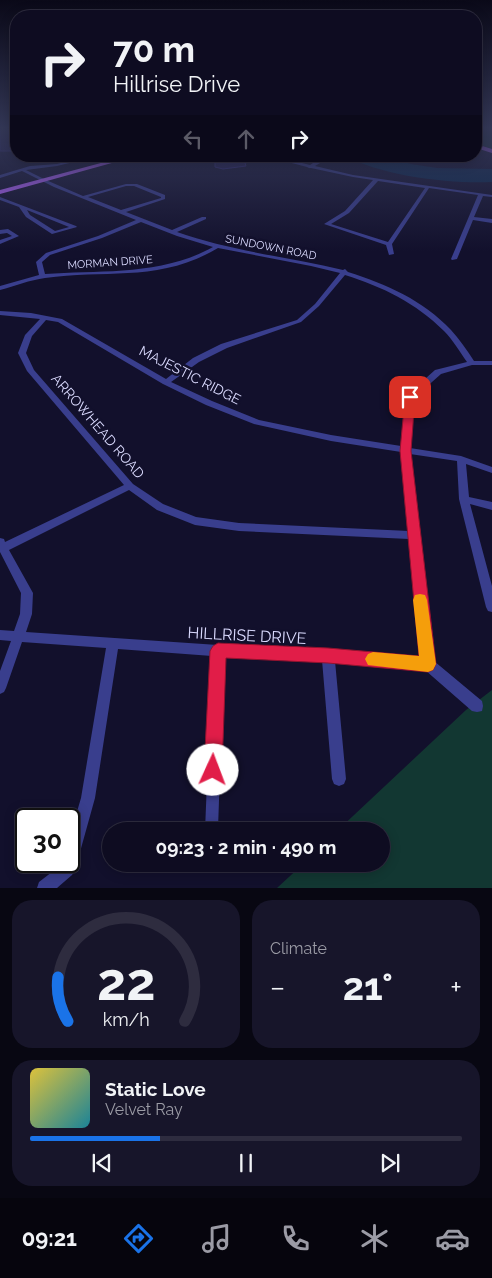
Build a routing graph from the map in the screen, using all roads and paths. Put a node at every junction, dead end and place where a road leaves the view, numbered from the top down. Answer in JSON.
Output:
{"nodes":[{"id":1,"x":37,"y":168,"type":"edge"},
{"id":2,"x":56,"y":168,"type":"edge"},
{"id":3,"x":59,"y":168,"type":"edge"},
{"id":4,"x":316,"y":168,"type":"edge"},
{"id":5,"x":32,"y":173,"type":"junction"},
{"id":6,"x":8,"y":174,"type":"junction"},
{"id":7,"x":0,"y":177,"type":"edge"},
{"id":8,"x":376,"y":180,"type":"junction"},
{"id":9,"x":428,"y":187,"type":"junction"},
{"id":10,"x":0,"y":190,"type":"edge"},
{"id":11,"x":481,"y":194,"type":"junction"},
{"id":12,"x":492,"y":196,"type":"edge"},
{"id":13,"x":0,"y":198,"type":"edge"},
{"id":14,"x":84,"y":198,"type":"junction"},
{"id":15,"x":21,"y":206,"type":"junction"},
{"id":16,"x":121,"y":212,"type":"junction"},
{"id":17,"x":204,"y":218,"type":"dead end"},
{"id":18,"x":472,"y":218,"type":"junction"},
{"id":19,"x":141,"y":220,"type":"junction"},
{"id":20,"x":492,"y":221,"type":"edge"},
{"id":21,"x":0,"y":232,"type":"edge"},
{"id":22,"x":173,"y":232,"type":"junction"},
{"id":23,"x":0,"y":242,"type":"edge"},
{"id":24,"x":389,"y":244,"type":"junction"},
{"id":25,"x":218,"y":246,"type":"junction"},
{"id":26,"x":391,"y":254,"type":"dead end"},
{"id":27,"x":454,"y":259,"type":"dead end"},
{"id":28,"x":345,"y":271,"type":"junction"},
{"id":29,"x":42,"y":276,"type":"junction"},
{"id":30,"x":0,"y":288,"type":"edge"},
{"id":31,"x":0,"y":313,"type":"edge"},
{"id":32,"x":45,"y":317,"type":"junction"},
{"id":33,"x":472,"y":363,"type":"junction"},
{"id":34,"x":492,"y":363,"type":"edge"},
{"id":35,"x":166,"y":382,"type":"junction"},
{"id":36,"x":406,"y":451,"type":"junction"},
{"id":37,"x":461,"y":459,"type":"junction"},
{"id":38,"x":492,"y":461,"type":"edge"},
{"id":39,"x":478,"y":465,"type":"junction"},
{"id":40,"x":492,"y":470,"type":"edge"},
{"id":41,"x":130,"y":486,"type":"junction"},
{"id":42,"x":464,"y":499,"type":"junction"},
{"id":43,"x":492,"y":506,"type":"edge"},
{"id":44,"x":413,"y":535,"type":"junction"},
{"id":45,"x":2,"y":545,"type":"edge"},
{"id":46,"x":492,"y":607,"type":"edge"},
{"id":47,"x":0,"y":635,"type":"edge"},
{"id":48,"x":18,"y":636,"type":"junction"},
{"id":49,"x":113,"y":643,"type":"junction"},
{"id":50,"x":218,"y":651,"type":"junction"},
{"id":51,"x":328,"y":655,"type":"junction"},
{"id":52,"x":428,"y":664,"type":"junction"},
{"id":53,"x":0,"y":688,"type":"edge"},
{"id":54,"x":477,"y":706,"type":"dead end"},
{"id":55,"x":338,"y":779,"type":"dead end"},
{"id":56,"x":211,"y":822,"type":"edge"},
{"id":57,"x":45,"y":888,"type":"edge"}],
"edges":[{"from":1,"to":5,"type":"street"},
{"from":2,"to":5,"type":"main road"},
{"from":3,"to":5,"type":"main road"},
{"from":4,"to":8,"type":"street"},
{"from":5,"to":6,"type":"street"},
{"from":5,"to":6,"type":"street"},
{"from":5,"to":10,"type":"main road"},
{"from":5,"to":14,"type":"street","name":"SUNDOWN ROAD"},
{"from":6,"to":7,"type":"street"},
{"from":8,"to":9,"type":"street"},
{"from":8,"to":24,"type":"street"},
{"from":9,"to":11,"type":"street"},
{"from":9,"to":24,"type":"street"},
{"from":11,"to":12,"type":"street"},
{"from":11,"to":18,"type":"street"},
{"from":13,"to":15,"type":"street"},
{"from":14,"to":16,"type":"street","name":"SUNDOWN ROAD"},
{"from":14,"to":16,"type":"street"},
{"from":15,"to":15,"type":"street"},
{"from":16,"to":19,"type":"street","name":"SUNDOWN ROAD"},
{"from":17,"to":22,"type":"street"},
{"from":18,"to":20,"type":"street"},
{"from":18,"to":27,"type":"street"},
{"from":19,"to":22,"type":"street","name":"SUNDOWN ROAD"},
{"from":19,"to":29,"type":"street"},
{"from":21,"to":23,"type":"street"},
{"from":22,"to":25,"type":"street","name":"SUNDOWN ROAD"},
{"from":24,"to":26,"type":"street"},
{"from":25,"to":28,"type":"street","name":"SUNDOWN ROAD"},
{"from":25,"to":29,"type":"street","name":"MORMAN DRIVE"},
{"from":28,"to":33,"type":"street","name":"SUNDOWN ROAD"},
{"from":28,"to":35,"type":"street"},
{"from":29,"to":30,"type":"street","name":"MORMAN DRIVE"},
{"from":31,"to":32,"type":"street","name":"MAJESTIC RIDGE"},
{"from":32,"to":35,"type":"street","name":"MAJESTIC RIDGE"},
{"from":32,"to":41,"type":"street","name":"ARROWHEAD ROAD"},
{"from":33,"to":34,"type":"street"},
{"from":33,"to":36,"type":"street"},
{"from":35,"to":36,"type":"street","name":"MAJESTIC RIDGE"},
{"from":36,"to":37,"type":"street","name":"MAJESTIC RIDGE"},
{"from":36,"to":44,"type":"street"},
{"from":37,"to":39,"type":"street","name":"MAJESTIC RIDGE"},
{"from":37,"to":42,"type":"street"},
{"from":38,"to":39,"type":"street"},
{"from":39,"to":40,"type":"street","name":"MAJESTIC RIDGE"},
{"from":41,"to":44,"type":"street","name":"ARROWHEAD ROAD"},
{"from":41,"to":45,"type":"street"},
{"from":42,"to":43,"type":"street"},
{"from":42,"to":46,"type":"street"},
{"from":44,"to":52,"type":"street"},
{"from":45,"to":48,"type":"street"},
{"from":47,"to":48,"type":"street","name":"HILLRISE DRIVE"},
{"from":48,"to":49,"type":"street","name":"HILLRISE DRIVE"},
{"from":48,"to":53,"type":"street"},
{"from":49,"to":50,"type":"street","name":"HILLRISE DRIVE"},
{"from":49,"to":57,"type":"street"},
{"from":50,"to":51,"type":"street","name":"HILLRISE DRIVE"},
{"from":50,"to":56,"type":"street"},
{"from":51,"to":52,"type":"street","name":"HILLRISE DRIVE"},
{"from":51,"to":55,"type":"street"},
{"from":52,"to":54,"type":"street"}]}
